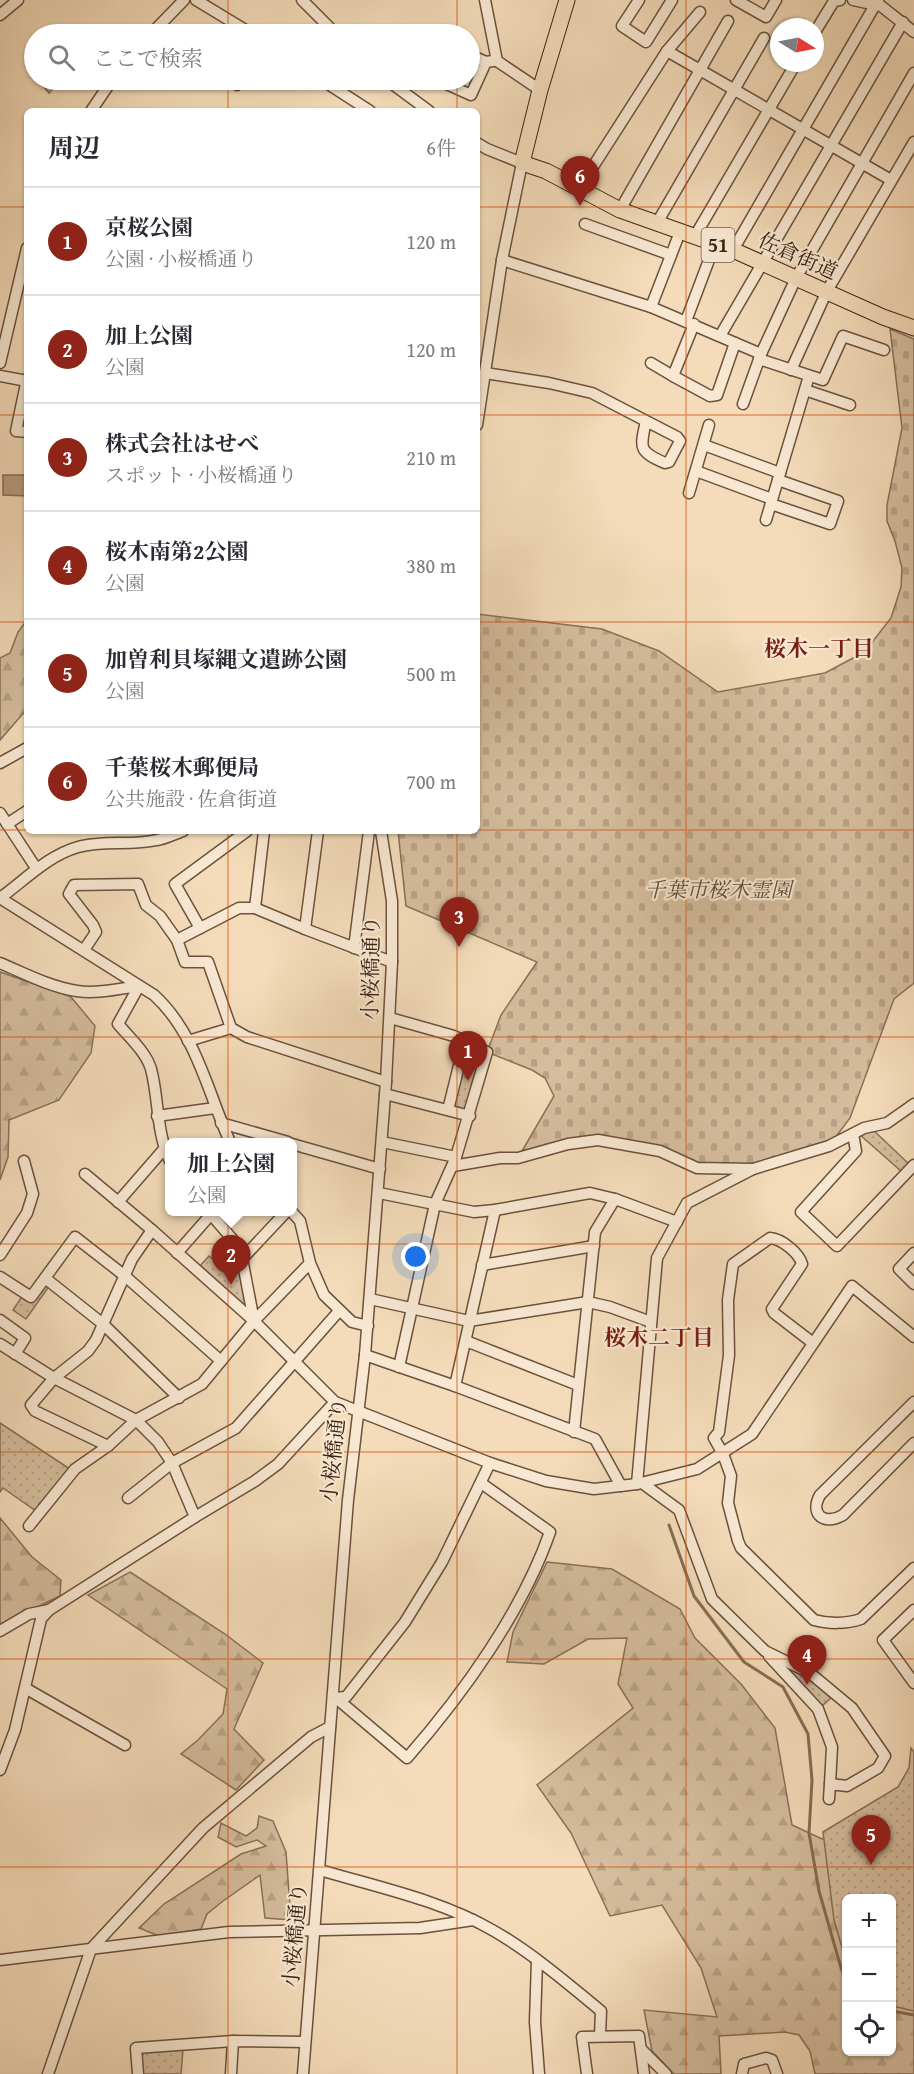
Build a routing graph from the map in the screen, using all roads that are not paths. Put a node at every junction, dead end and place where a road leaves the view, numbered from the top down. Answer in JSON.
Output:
{"nodes":[{"id":1,"x":18,"y":0,"type":"edge"},
{"id":2,"x":184,"y":0,"type":"edge"},
{"id":3,"x":196,"y":0,"type":"edge"},
{"id":4,"x":302,"y":0,"type":"edge"},
{"id":5,"x":485,"y":0,"type":"edge"},
{"id":6,"x":567,"y":0,"type":"edge"},
{"id":7,"x":639,"y":0,"type":"edge"},
{"id":8,"x":672,"y":0,"type":"edge"},
{"id":9,"x":736,"y":0,"type":"edge"},
{"id":10,"x":776,"y":0,"type":"edge"},
{"id":11,"x":840,"y":0,"type":"edge"},
{"id":12,"x":853,"y":0,"type":"edge"},
{"id":13,"x":876,"y":2,"type":"edge"},
{"id":14,"x":700,"y":12,"type":"dead end"},
{"id":15,"x":0,"y":15,"type":"edge"},
{"id":16,"x":824,"y":18,"type":"edge"},
{"id":17,"x":728,"y":21,"type":"dead end"},
{"id":18,"x":903,"y":22,"type":"junction"},
{"id":19,"x":161,"y":24,"type":"edge"},
{"id":20,"x":236,"y":24,"type":"edge"},
{"id":21,"x":326,"y":24,"type":"edge"},
{"id":22,"x":914,"y":32,"type":"edge"},
{"id":23,"x":765,"y":38,"type":"dead end"},
{"id":24,"x":667,"y":51,"type":"junction"},
{"id":25,"x":480,"y":58,"type":"edge"},
{"id":26,"x":491,"y":61,"type":"junction"},
{"id":27,"x":700,"y":70,"type":"junction"},
{"id":28,"x":791,"y":72,"type":"edge"},
{"id":29,"x":914,"y":73,"type":"edge"},
{"id":30,"x":480,"y":80,"type":"edge"},
{"id":31,"x":105,"y":90,"type":"edge"},
{"id":32,"x":337,"y":90,"type":"edge"},
{"id":33,"x":401,"y":90,"type":"edge"},
{"id":34,"x":460,"y":90,"type":"edge"},
{"id":35,"x":474,"y":90,"type":"edge"},
{"id":36,"x":540,"y":90,"type":"junction"},
{"id":37,"x":735,"y":90,"type":"junction"},
{"id":38,"x":93,"y":108,"type":"edge"},
{"id":39,"x":365,"y":108,"type":"edge"},
{"id":40,"x":425,"y":108,"type":"edge"},
{"id":41,"x":768,"y":109,"type":"junction"},
{"id":42,"x":802,"y":128,"type":"junction"},
{"id":43,"x":914,"y":142,"type":"edge"},
{"id":44,"x":480,"y":145,"type":"edge"},
{"id":45,"x":831,"y":145,"type":"junction"},
{"id":46,"x":522,"y":163,"type":"junction"},
{"id":47,"x":862,"y":163,"type":"junction"},
{"id":48,"x":891,"y":180,"type":"junction"},
{"id":49,"x":578,"y":190,"type":"junction"},
{"id":50,"x":620,"y":210,"type":"junction"},
{"id":51,"x":657,"y":223,"type":"junction"},
{"id":52,"x":585,"y":224,"type":"dead end"},
{"id":53,"x":680,"y":232,"type":"junction"},
{"id":54,"x":695,"y":236,"type":"junction"},
{"id":55,"x":715,"y":244,"type":"junction"},
{"id":56,"x":733,"y":250,"type":"junction"},
{"id":57,"x":671,"y":255,"type":"junction"},
{"id":58,"x":502,"y":260,"type":"junction"},
{"id":59,"x":24,"y":261,"type":"edge"},
{"id":60,"x":762,"y":263,"type":"junction"},
{"id":61,"x":796,"y":278,"type":"junction"},
{"id":62,"x":827,"y":291,"type":"junction"},
{"id":63,"x":651,"y":307,"type":"junction"},
{"id":64,"x":690,"y":322,"type":"junction"},
{"id":65,"x":914,"y":328,"type":"edge"},
{"id":66,"x":720,"y":336,"type":"junction"},
{"id":67,"x":735,"y":343,"type":"junction"},
{"id":68,"x":884,"y":350,"type":"dead end"},
{"id":69,"x":760,"y":356,"type":"junction"},
{"id":70,"x":0,"y":363,"type":"edge"},
{"id":71,"x":651,"y":363,"type":"dead end"},
{"id":72,"x":791,"y":370,"type":"junction"},
{"id":73,"x":485,"y":373,"type":"junction"},
{"id":74,"x":0,"y":376,"type":"edge"},
{"id":75,"x":674,"y":376,"type":"junction"},
{"id":76,"x":809,"y":376,"type":"junction"},
{"id":77,"x":24,"y":380,"type":"edge"},
{"id":78,"x":805,"y":390,"type":"junction"},
{"id":79,"x":24,"y":394,"type":"edge"},
{"id":80,"x":743,"y":404,"type":"dead end"},
{"id":81,"x":850,"y":405,"type":"dead end"},
{"id":82,"x":480,"y":406,"type":"edge"},
{"id":83,"x":646,"y":421,"type":"dead end"},
{"id":84,"x":709,"y":425,"type":"dead end"},
{"id":85,"x":24,"y":432,"type":"edge"},
{"id":86,"x":704,"y":445,"type":"junction"},
{"id":87,"x":696,"y":471,"type":"junction"},
{"id":88,"x":779,"y":476,"type":"junction"},
{"id":89,"x":689,"y":493,"type":"dead end"},
{"id":90,"x":771,"y":501,"type":"junction"},
{"id":91,"x":766,"y":520,"type":"dead end"},
{"id":92,"x":24,"y":750,"type":"edge"},
{"id":93,"x":0,"y":763,"type":"edge"},
{"id":94,"x":0,"y":813,"type":"edge"},
{"id":95,"x":24,"y":813,"type":"edge"},
{"id":96,"x":7,"y":824,"type":"junction"},
{"id":97,"x":243,"y":834,"type":"edge"},
{"id":98,"x":264,"y":834,"type":"edge"},
{"id":99,"x":318,"y":834,"type":"edge"},
{"id":100,"x":376,"y":834,"type":"edge"},
{"id":101,"x":376,"y":834,"type":"edge"},
{"id":102,"x":154,"y":836,"type":"edge"},
{"id":103,"x":36,"y":868,"type":"junction"},
{"id":104,"x":0,"y":898,"type":"edge"},
{"id":105,"x":255,"y":908,"type":"junction"},
{"id":106,"x":200,"y":928,"type":"junction"},
{"id":107,"x":305,"y":929,"type":"junction"},
{"id":108,"x":177,"y":940,"type":"junction"},
{"id":109,"x":354,"y":948,"type":"junction"},
{"id":110,"x":84,"y":950,"type":"junction"},
{"id":111,"x":392,"y":962,"type":"junction"},
{"id":112,"x":0,"y":963,"type":"edge"},
{"id":113,"x":138,"y":986,"type":"junction"},
{"id":114,"x":390,"y":1018,"type":"junction"},
{"id":115,"x":231,"y":1028,"type":"junction"},
{"id":116,"x":188,"y":1041,"type":"junction"},
{"id":117,"x":465,"y":1041,"type":"junction"},
{"id":118,"x":386,"y":1082,"type":"junction"},
{"id":119,"x":385,"y":1094,"type":"junction"},
{"id":120,"x":914,"y":1104,"type":"edge"},
{"id":121,"x":215,"y":1108,"type":"junction"},
{"id":122,"x":448,"y":1110,"type":"junction"},
{"id":123,"x":157,"y":1116,"type":"junction"},
{"id":124,"x":470,"y":1116,"type":"junction"},
{"id":125,"x":221,"y":1123,"type":"junction"},
{"id":126,"x":853,"y":1134,"type":"junction"},
{"id":127,"x":228,"y":1138,"type":"edge"},
{"id":128,"x":271,"y":1138,"type":"edge"},
{"id":129,"x":382,"y":1142,"type":"junction"},
{"id":130,"x":297,"y":1145,"type":"edge"},
{"id":131,"x":164,"y":1149,"type":"joint"},
{"id":132,"x":24,"y":1161,"type":"dead end"},
{"id":133,"x":455,"y":1162,"type":"junction"},
{"id":134,"x":914,"y":1165,"type":"edge"},
{"id":135,"x":753,"y":1168,"type":"junction"},
{"id":136,"x":380,"y":1169,"type":"junction"},
{"id":137,"x":85,"y":1174,"type":"dead end"},
{"id":138,"x":379,"y":1193,"type":"junction"},
{"id":139,"x":615,"y":1198,"type":"junction"},
{"id":140,"x":118,"y":1202,"type":"junction"},
{"id":141,"x":435,"y":1204,"type":"junction"},
{"id":142,"x":495,"y":1210,"type":"junction"},
{"id":143,"x":208,"y":1216,"type":"edge"},
{"id":144,"x":214,"y":1216,"type":"edge"},
{"id":145,"x":282,"y":1216,"type":"edge"},
{"id":146,"x":296,"y":1216,"type":"edge"},
{"id":147,"x":677,"y":1222,"type":"junction"},
{"id":148,"x":152,"y":1230,"type":"junction"},
{"id":149,"x":594,"y":1245,"type":"junction"},
{"id":150,"x":177,"y":1253,"type":"junction"},
{"id":151,"x":914,"y":1253,"type":"edge"},
{"id":152,"x":0,"y":1255,"type":"edge"},
{"id":153,"x":242,"y":1259,"type":"junction"},
{"id":154,"x":310,"y":1263,"type":"junction"},
{"id":155,"x":482,"y":1265,"type":"junction"},
{"id":156,"x":0,"y":1276,"type":"edge"},
{"id":157,"x":125,"y":1276,"type":"junction"},
{"id":158,"x":45,"y":1278,"type":"junction"},
{"id":159,"x":914,"y":1284,"type":"edge"},
{"id":160,"x":370,"y":1299,"type":"junction"},
{"id":161,"x":588,"y":1302,"type":"junction"},
{"id":162,"x":413,"y":1308,"type":"junction"},
{"id":163,"x":339,"y":1311,"type":"junction"},
{"id":164,"x":0,"y":1320,"type":"edge"},
{"id":165,"x":254,"y":1321,"type":"junction"},
{"id":166,"x":470,"y":1321,"type":"junction"},
{"id":167,"x":651,"y":1322,"type":"junction"},
{"id":168,"x":103,"y":1324,"type":"junction"},
{"id":169,"x":368,"y":1326,"type":"junction"},
{"id":170,"x":913,"y":1335,"type":"edge"},
{"id":171,"x":466,"y":1341,"type":"junction"},
{"id":172,"x":813,"y":1343,"type":"junction"},
{"id":173,"x":0,"y":1344,"type":"edge"},
{"id":174,"x":15,"y":1354,"type":"junction"},
{"id":175,"x":365,"y":1355,"type":"junction"},
{"id":176,"x":294,"y":1360,"type":"junction"},
{"id":177,"x":221,"y":1361,"type":"junction"},
{"id":178,"x":399,"y":1367,"type":"junction"},
{"id":179,"x":54,"y":1378,"type":"junction"},
{"id":180,"x":578,"y":1384,"type":"junction"},
{"id":181,"x":455,"y":1386,"type":"junction"},
{"id":182,"x":179,"y":1398,"type":"junction"},
{"id":183,"x":335,"y":1402,"type":"junction"},
{"id":184,"x":914,"y":1402,"type":"edge"},
{"id":185,"x":359,"y":1412,"type":"junction"},
{"id":186,"x":136,"y":1420,"type":"junction"},
{"id":187,"x":574,"y":1432,"type":"junction"},
{"id":188,"x":914,"y":1443,"type":"edge"},
{"id":189,"x":108,"y":1446,"type":"junction"},
{"id":190,"x":723,"y":1454,"type":"junction"},
{"id":191,"x":172,"y":1463,"type":"junction"},
{"id":192,"x":490,"y":1463,"type":"junction"},
{"id":193,"x":481,"y":1483,"type":"junction"},
{"id":194,"x":640,"y":1483,"type":"junction"},
{"id":195,"x":621,"y":1486,"type":"junction"},
{"id":196,"x":128,"y":1498,"type":"dead end"},
{"id":197,"x":195,"y":1517,"type":"junction"},
{"id":198,"x":29,"y":1526,"type":"dead end"},
{"id":199,"x":914,"y":1568,"type":"edge"},
{"id":200,"x":49,"y":1610,"type":"junction"},
{"id":201,"x":914,"y":1610,"type":"edge"},
{"id":202,"x":0,"y":1631,"type":"edge"},
{"id":203,"x":765,"y":1651,"type":"junction"},
{"id":204,"x":914,"y":1683,"type":"edge"},
{"id":205,"x":25,"y":1688,"type":"junction"},
{"id":206,"x":334,"y":1698,"type":"junction"},
{"id":207,"x":330,"y":1727,"type":"junction"},
{"id":208,"x":125,"y":1745,"type":"dead end"},
{"id":209,"x":0,"y":1770,"type":"edge"},
{"id":210,"x":830,"y":1784,"type":"junction"},
{"id":211,"x":829,"y":1799,"type":"dead end"},
{"id":212,"x":320,"y":1870,"type":"junction"},
{"id":213,"x":473,"y":1920,"type":"junction"},
{"id":214,"x":315,"y":1931,"type":"junction"},
{"id":215,"x":91,"y":1949,"type":"junction"},
{"id":216,"x":0,"y":1960,"type":"edge"},
{"id":217,"x":537,"y":1960,"type":"junction"},
{"id":218,"x":600,"y":2036,"type":"junction"},
{"id":219,"x":233,"y":2042,"type":"junction"},
{"id":220,"x":305,"y":2042,"type":"junction"},
{"id":221,"x":641,"y":2049,"type":"junction"},
{"id":222,"x":48,"y":2074,"type":"edge"},
{"id":223,"x":138,"y":2074,"type":"edge"},
{"id":224,"x":231,"y":2074,"type":"edge"},
{"id":225,"x":303,"y":2074,"type":"edge"},
{"id":226,"x":539,"y":2074,"type":"edge"},
{"id":227,"x":587,"y":2074,"type":"edge"},
{"id":228,"x":644,"y":2074,"type":"edge"},
{"id":229,"x":666,"y":2074,"type":"edge"},
{"id":230,"x":742,"y":2074,"type":"edge"},
{"id":231,"x":777,"y":2074,"type":"edge"}],
"edges":[{"from":1,"to":15,"type":"street"},
{"from":2,"to":19,"type":"street"},
{"from":3,"to":20,"type":"street"},
{"from":4,"to":21,"type":"street"},
{"from":5,"to":26,"type":"street"},
{"from":6,"to":36,"type":"highway"},
{"from":7,"to":8,"type":"street"},
{"from":9,"to":10,"type":"street"},
{"from":11,"to":16,"type":"street"},
{"from":12,"to":13,"type":"street"},
{"from":13,"to":18,"type":"street"},
{"from":13,"to":42,"type":"street"},
{"from":14,"to":24,"type":"street"},
{"from":17,"to":27,"type":"street"},
{"from":18,"to":22,"type":"street"},
{"from":18,"to":45,"type":"street"},
{"from":23,"to":37,"type":"street"},
{"from":24,"to":27,"type":"street"},
{"from":24,"to":49,"type":"street"},
{"from":25,"to":26,"type":"street"},
{"from":26,"to":30,"type":"street"},
{"from":26,"to":36,"type":"street"},
{"from":27,"to":37,"type":"street"},
{"from":27,"to":50,"type":"street"},
{"from":28,"to":41,"type":"street"},
{"from":29,"to":47,"type":"street"},
{"from":31,"to":38,"type":"street"},
{"from":32,"to":39,"type":"street"},
{"from":33,"to":40,"type":"street"},
{"from":34,"to":35,"type":"street"},
{"from":36,"to":46,"type":"highway"},
{"from":37,"to":41,"type":"street"},
{"from":37,"to":51,"type":"street"},
{"from":41,"to":42,"type":"street"},
{"from":41,"to":54,"type":"street"},
{"from":42,"to":45,"type":"street"},
{"from":42,"to":56,"type":"street"},
{"from":43,"to":48,"type":"street"},
{"from":44,"to":46,"type":"street"},
{"from":45,"to":47,"type":"street"},
{"from":45,"to":60,"type":"street"},
{"from":46,"to":49,"type":"highway","name":"佐倉街道","number":"51"},
{"from":46,"to":58,"type":"street"},
{"from":47,"to":48,"type":"street"},
{"from":47,"to":61,"type":"street"},
{"from":48,"to":62,"type":"street"},
{"from":49,"to":50,"type":"highway","name":"佐倉街道","number":"51"},
{"from":50,"to":51,"type":"highway","name":"佐倉街道","number":"51"},
{"from":51,"to":53,"type":"highway","name":"佐倉街道","number":"51"},
{"from":52,"to":57,"type":"street"},
{"from":53,"to":54,"type":"highway","name":"佐倉街道","number":"51"},
{"from":53,"to":57,"type":"street"},
{"from":54,"to":55,"type":"highway","name":"佐倉街道","number":"51"},
{"from":55,"to":56,"type":"highway","name":"佐倉街道","number":"51"},
{"from":55,"to":64,"type":"street"},
{"from":56,"to":60,"type":"highway","name":"佐倉街道","number":"51"},
{"from":57,"to":63,"type":"street"},
{"from":58,"to":63,"type":"street"},
{"from":58,"to":73,"type":"street"},
{"from":59,"to":70,"type":"street"},
{"from":60,"to":61,"type":"highway","name":"佐倉街道","number":"51"},
{"from":60,"to":66,"type":"street"},
{"from":61,"to":62,"type":"highway","name":"佐倉街道","number":"51"},
{"from":61,"to":69,"type":"street"},
{"from":62,"to":65,"type":"highway","name":"佐倉街道","number":"51"},
{"from":62,"to":72,"type":"street"},
{"from":63,"to":64,"type":"street"},
{"from":64,"to":66,"type":"street"},
{"from":64,"to":75,"type":"street"},
{"from":66,"to":67,"type":"street"},
{"from":67,"to":69,"type":"street"},
{"from":67,"to":75,"type":"street"},
{"from":68,"to":76,"type":"street"},
{"from":69,"to":72,"type":"street"},
{"from":69,"to":80,"type":"street"},
{"from":71,"to":75,"type":"street"},
{"from":72,"to":76,"type":"street"},
{"from":73,"to":82,"type":"street"},
{"from":73,"to":83,"type":"street"},
{"from":74,"to":77,"type":"street"},
{"from":76,"to":78,"type":"street"},
{"from":78,"to":81,"type":"street"},
{"from":78,"to":88,"type":"street"},
{"from":79,"to":85,"type":"street"},
{"from":84,"to":86,"type":"street"},
{"from":86,"to":87,"type":"street"},
{"from":86,"to":88,"type":"street"},
{"from":87,"to":89,"type":"street"},
{"from":87,"to":90,"type":"street"},
{"from":88,"to":90,"type":"street"},
{"from":88,"to":90,"type":"street"},
{"from":90,"to":91,"type":"street"},
{"from":92,"to":93,"type":"street"},
{"from":94,"to":96,"type":"street"},
{"from":95,"to":96,"type":"street"},
{"from":96,"to":103,"type":"street"},
{"from":97,"to":106,"type":"street"},
{"from":98,"to":105,"type":"street"},
{"from":99,"to":107,"type":"street"},
{"from":100,"to":109,"type":"street"},
{"from":101,"to":111,"type":"street","name":"小桜橋通り"},
{"from":102,"to":103,"type":"street"},
{"from":103,"to":104,"type":"street"},
{"from":104,"to":110,"type":"street"},
{"from":105,"to":106,"type":"street"},
{"from":105,"to":107,"type":"street"},
{"from":106,"to":108,"type":"street"},
{"from":107,"to":109,"type":"street"},
{"from":108,"to":110,"type":"street"},
{"from":108,"to":115,"type":"street"},
{"from":109,"to":111,"type":"street"},
{"from":110,"to":113,"type":"street"},
{"from":111,"to":114,"type":"street","name":"小桜橋通り"},
{"from":112,"to":113,"type":"street"},
{"from":113,"to":116,"type":"street"},
{"from":113,"to":123,"type":"street"},
{"from":114,"to":117,"type":"street"},
{"from":114,"to":118,"type":"street","name":"小桜橋通り"},
{"from":115,"to":116,"type":"street"},
{"from":115,"to":118,"type":"street"},
{"from":116,"to":121,"type":"street"},
{"from":117,"to":122,"type":"street"},
{"from":117,"to":124,"type":"street"},
{"from":118,"to":119,"type":"street","name":"小桜橋通り"},
{"from":119,"to":122,"type":"street"},
{"from":119,"to":129,"type":"street","name":"小桜橋通り"},
{"from":120,"to":126,"type":"street"},
{"from":121,"to":123,"type":"street"},
{"from":121,"to":125,"type":"street"},
{"from":122,"to":124,"type":"street"},
{"from":123,"to":131,"type":"street"},
{"from":124,"to":133,"type":"street"},
{"from":125,"to":127,"type":"street"},
{"from":125,"to":128,"type":"street"},
{"from":126,"to":134,"type":"street"},
{"from":126,"to":135,"type":"street"},
{"from":129,"to":133,"type":"street"},
{"from":129,"to":136,"type":"street","name":"小桜橋通り"},
{"from":130,"to":136,"type":"street"},
{"from":131,"to":140,"type":"street"},
{"from":132,"to":152,"type":"street"},
{"from":133,"to":135,"type":"street"},
{"from":133,"to":141,"type":"street"},
{"from":135,"to":147,"type":"street"},
{"from":136,"to":138,"type":"street","name":"小桜橋通り"},
{"from":137,"to":140,"type":"street"},
{"from":138,"to":141,"type":"street"},
{"from":138,"to":160,"type":"street","name":"小桜橋通り"},
{"from":139,"to":142,"type":"street"},
{"from":139,"to":147,"type":"street"},
{"from":139,"to":149,"type":"street"},
{"from":140,"to":148,"type":"street"},
{"from":141,"to":142,"type":"street"},
{"from":141,"to":162,"type":"street"},
{"from":142,"to":155,"type":"street"},
{"from":143,"to":150,"type":"street"},
{"from":144,"to":153,"type":"street"},
{"from":145,"to":153,"type":"street"},
{"from":146,"to":154,"type":"street"},
{"from":147,"to":167,"type":"street"},
{"from":148,"to":150,"type":"street"},
{"from":148,"to":157,"type":"street"},
{"from":149,"to":155,"type":"street"},
{"from":149,"to":161,"type":"street"},
{"from":150,"to":165,"type":"street"},
{"from":151,"to":159,"type":"street"},
{"from":153,"to":165,"type":"street"},
{"from":154,"to":163,"type":"street"},
{"from":154,"to":165,"type":"street"},
{"from":155,"to":166,"type":"street"},
{"from":156,"to":158,"type":"street"},
{"from":157,"to":158,"type":"street"},
{"from":157,"to":168,"type":"street"},
{"from":157,"to":177,"type":"street"},
{"from":158,"to":168,"type":"street"},
{"from":160,"to":162,"type":"street"},
{"from":160,"to":169,"type":"street","name":"小桜橋通り"},
{"from":161,"to":166,"type":"street"},
{"from":161,"to":167,"type":"street"},
{"from":161,"to":180,"type":"street"},
{"from":162,"to":166,"type":"street"},
{"from":162,"to":178,"type":"street"},
{"from":163,"to":169,"type":"street"},
{"from":163,"to":176,"type":"street"},
{"from":164,"to":174,"type":"street"},
{"from":165,"to":176,"type":"street"},
{"from":165,"to":177,"type":"street"},
{"from":166,"to":171,"type":"street"},
{"from":167,"to":194,"type":"street"},
{"from":168,"to":179,"type":"street"},
{"from":168,"to":182,"type":"street"},
{"from":169,"to":175,"type":"street","name":"小桜橋通り"},
{"from":170,"to":172,"type":"street"},
{"from":171,"to":180,"type":"street"},
{"from":171,"to":181,"type":"street"},
{"from":172,"to":190,"type":"street"},
{"from":172,"to":190,"type":"street"},
{"from":173,"to":174,"type":"street"},
{"from":174,"to":179,"type":"street"},
{"from":175,"to":178,"type":"street"},
{"from":175,"to":185,"type":"street","name":"小桜橋通り"},
{"from":176,"to":183,"type":"street"},
{"from":176,"to":191,"type":"street"},
{"from":177,"to":182,"type":"street"},
{"from":178,"to":181,"type":"street"},
{"from":179,"to":186,"type":"street"},
{"from":179,"to":189,"type":"street"},
{"from":180,"to":187,"type":"street"},
{"from":181,"to":187,"type":"street"},
{"from":182,"to":186,"type":"street"},
{"from":183,"to":185,"type":"street"},
{"from":183,"to":197,"type":"street"},
{"from":184,"to":188,"type":"street"},
{"from":185,"to":192,"type":"street"},
{"from":185,"to":206,"type":"street","name":"小桜橋通り"},
{"from":186,"to":189,"type":"street"},
{"from":186,"to":191,"type":"street"},
{"from":187,"to":195,"type":"street"},
{"from":189,"to":198,"type":"street"},
{"from":190,"to":194,"type":"street"},
{"from":190,"to":199,"type":"street"},
{"from":191,"to":196,"type":"street"},
{"from":191,"to":197,"type":"street"},
{"from":192,"to":193,"type":"street"},
{"from":192,"to":195,"type":"street"},
{"from":193,"to":206,"type":"street"},
{"from":193,"to":206,"type":"street"},
{"from":194,"to":195,"type":"street"},
{"from":194,"to":203,"type":"street"},
{"from":197,"to":200,"type":"street"},
{"from":200,"to":202,"type":"street"},
{"from":200,"to":205,"type":"street"},
{"from":201,"to":204,"type":"street"},
{"from":203,"to":210,"type":"street"},
{"from":203,"to":210,"type":"street"},
{"from":205,"to":208,"type":"street"},
{"from":205,"to":209,"type":"street"},
{"from":206,"to":207,"type":"street","name":"小桜橋通り"},
{"from":207,"to":212,"type":"street","name":"小桜橋通り"},
{"from":207,"to":215,"type":"street"},
{"from":210,"to":211,"type":"street"},
{"from":212,"to":213,"type":"street"},
{"from":212,"to":214,"type":"street","name":"小桜橋通り"},
{"from":213,"to":214,"type":"street"},
{"from":213,"to":217,"type":"street"},
{"from":214,"to":215,"type":"street"},
{"from":214,"to":220,"type":"street","name":"小桜橋通り"},
{"from":215,"to":216,"type":"street"},
{"from":215,"to":222,"type":"street"},
{"from":217,"to":218,"type":"street"},
{"from":217,"to":226,"type":"street"},
{"from":218,"to":221,"type":"street"},
{"from":218,"to":227,"type":"street"},
{"from":219,"to":220,"type":"street"},
{"from":219,"to":223,"type":"street"},
{"from":219,"to":224,"type":"street"},
{"from":220,"to":225,"type":"street","name":"小桜橋通り"},
{"from":221,"to":228,"type":"street"},
{"from":221,"to":229,"type":"street"},
{"from":230,"to":231,"type":"street"}]}
